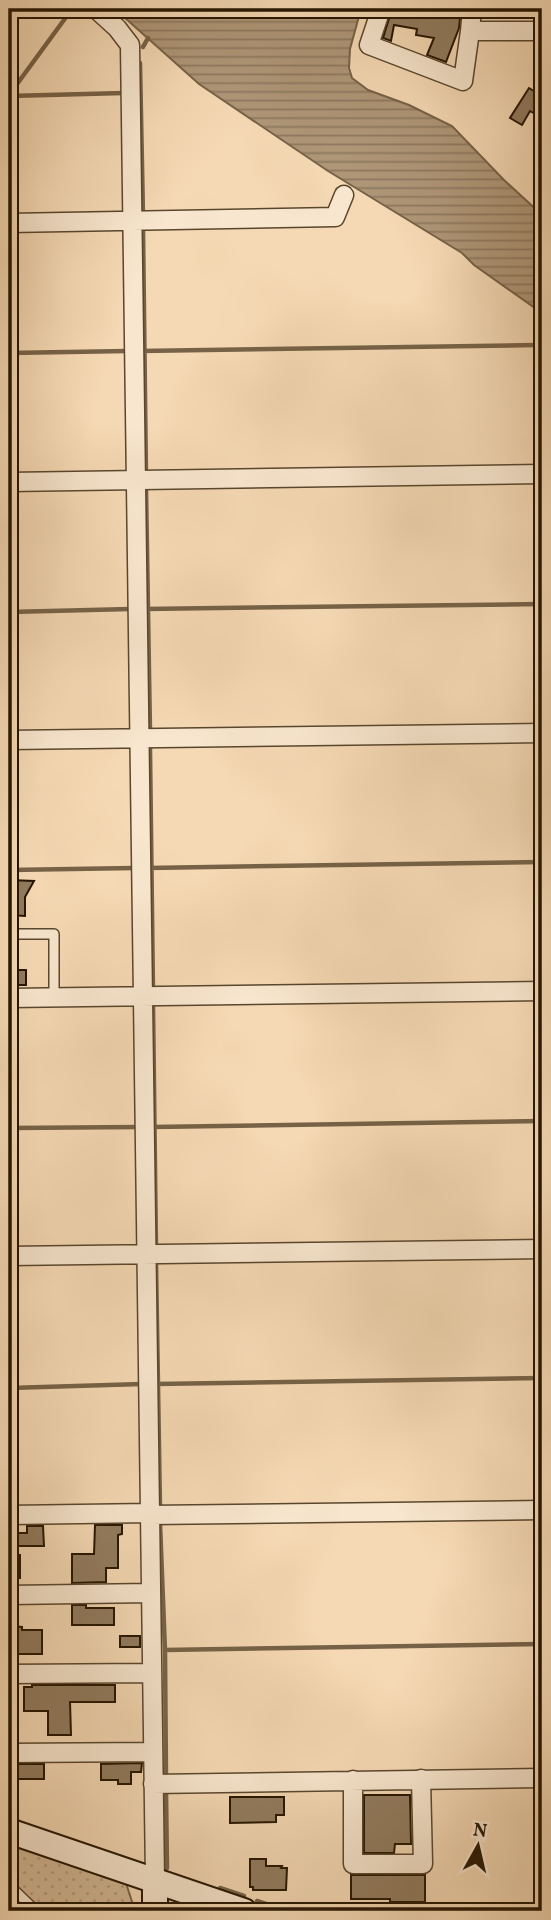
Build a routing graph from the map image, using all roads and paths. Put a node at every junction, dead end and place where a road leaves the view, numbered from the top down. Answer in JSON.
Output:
{"nodes":[{"id":1,"x":96,"y":9,"type":"edge"},
{"id":2,"x":382,"y":9,"type":"edge"},
{"id":3,"x":472,"y":9,"type":"edge"},
{"id":4,"x":470,"y":30,"type":"junction"},
{"id":5,"x":542,"y":31,"type":"edge"},
{"id":6,"x":344,"y":195,"type":"dead end"},
{"id":7,"x":132,"y":221,"type":"junction"},
{"id":8,"x":9,"y":223,"type":"edge"},
{"id":9,"x":542,"y":474,"type":"edge"},
{"id":10,"x":136,"y":480,"type":"junction"},
{"id":11,"x":9,"y":482,"type":"edge"},
{"id":12,"x":542,"y":733,"type":"edge"},
{"id":13,"x":140,"y":738,"type":"junction"},
{"id":14,"x":9,"y":740,"type":"edge"},
{"id":15,"x":9,"y":922,"type":"edge"},
{"id":16,"x":542,"y":991,"type":"edge"},
{"id":17,"x":9,"y":998,"type":"edge"},
{"id":18,"x":54,"y":998,"type":"junction"},
{"id":19,"x":143,"y":998,"type":"junction"},
{"id":20,"x":542,"y":1249,"type":"edge"},
{"id":21,"x":146,"y":1255,"type":"junction"},
{"id":22,"x":9,"y":1256,"type":"edge"},
{"id":23,"x":542,"y":1510,"type":"edge"},
{"id":24,"x":150,"y":1514,"type":"junction"},
{"id":25,"x":9,"y":1515,"type":"edge"},
{"id":26,"x":151,"y":1593,"type":"junction"},
{"id":27,"x":9,"y":1595,"type":"edge"},
{"id":28,"x":152,"y":1673,"type":"junction"},
{"id":29,"x":9,"y":1674,"type":"edge"},
{"id":30,"x":153,"y":1752,"type":"junction"},
{"id":31,"x":9,"y":1753,"type":"edge"},
{"id":32,"x":542,"y":1777,"type":"edge"},
{"id":33,"x":421,"y":1779,"type":"junction"},
{"id":34,"x":353,"y":1780,"type":"junction"},
{"id":35,"x":153,"y":1784,"type":"junction"},
{"id":36,"x":9,"y":1831,"type":"edge"},
{"id":37,"x":155,"y":1880,"type":"junction"},
{"id":38,"x":9,"y":1882,"type":"edge"},
{"id":39,"x":36,"y":1911,"type":"edge"},
{"id":40,"x":155,"y":1911,"type":"edge"},
{"id":41,"x":244,"y":1911,"type":"edge"}],
"edges":[{"from":1,"to":7,"type":"street"},
{"from":2,"to":4,"type":"street"},
{"from":3,"to":4,"type":"street"},
{"from":4,"to":5,"type":"street"},
{"from":6,"to":7,"type":"street"},
{"from":7,"to":8,"type":"street"},
{"from":7,"to":10,"type":"street"},
{"from":9,"to":10,"type":"street"},
{"from":10,"to":11,"type":"street"},
{"from":10,"to":13,"type":"street"},
{"from":12,"to":13,"type":"street"},
{"from":13,"to":14,"type":"street"},
{"from":13,"to":19,"type":"street"},
{"from":15,"to":18,"type":"lane"},
{"from":16,"to":19,"type":"street"},
{"from":17,"to":18,"type":"street"},
{"from":18,"to":19,"type":"street"},
{"from":19,"to":21,"type":"street"},
{"from":20,"to":21,"type":"street"},
{"from":21,"to":22,"type":"street"},
{"from":21,"to":24,"type":"street"},
{"from":23,"to":24,"type":"street"},
{"from":24,"to":25,"type":"street"},
{"from":24,"to":26,"type":"street"},
{"from":26,"to":27,"type":"street"},
{"from":26,"to":28,"type":"street"},
{"from":28,"to":29,"type":"street"},
{"from":28,"to":30,"type":"street"},
{"from":30,"to":31,"type":"street"},
{"from":30,"to":35,"type":"street"},
{"from":32,"to":33,"type":"street"},
{"from":33,"to":34,"type":"street"},
{"from":33,"to":34,"type":"street"},
{"from":34,"to":35,"type":"street"},
{"from":35,"to":37,"type":"street"},
{"from":36,"to":37,"type":"main road"},
{"from":37,"to":40,"type":"main road"},
{"from":37,"to":41,"type":"main road"},
{"from":38,"to":39,"type":"lane"}]}
